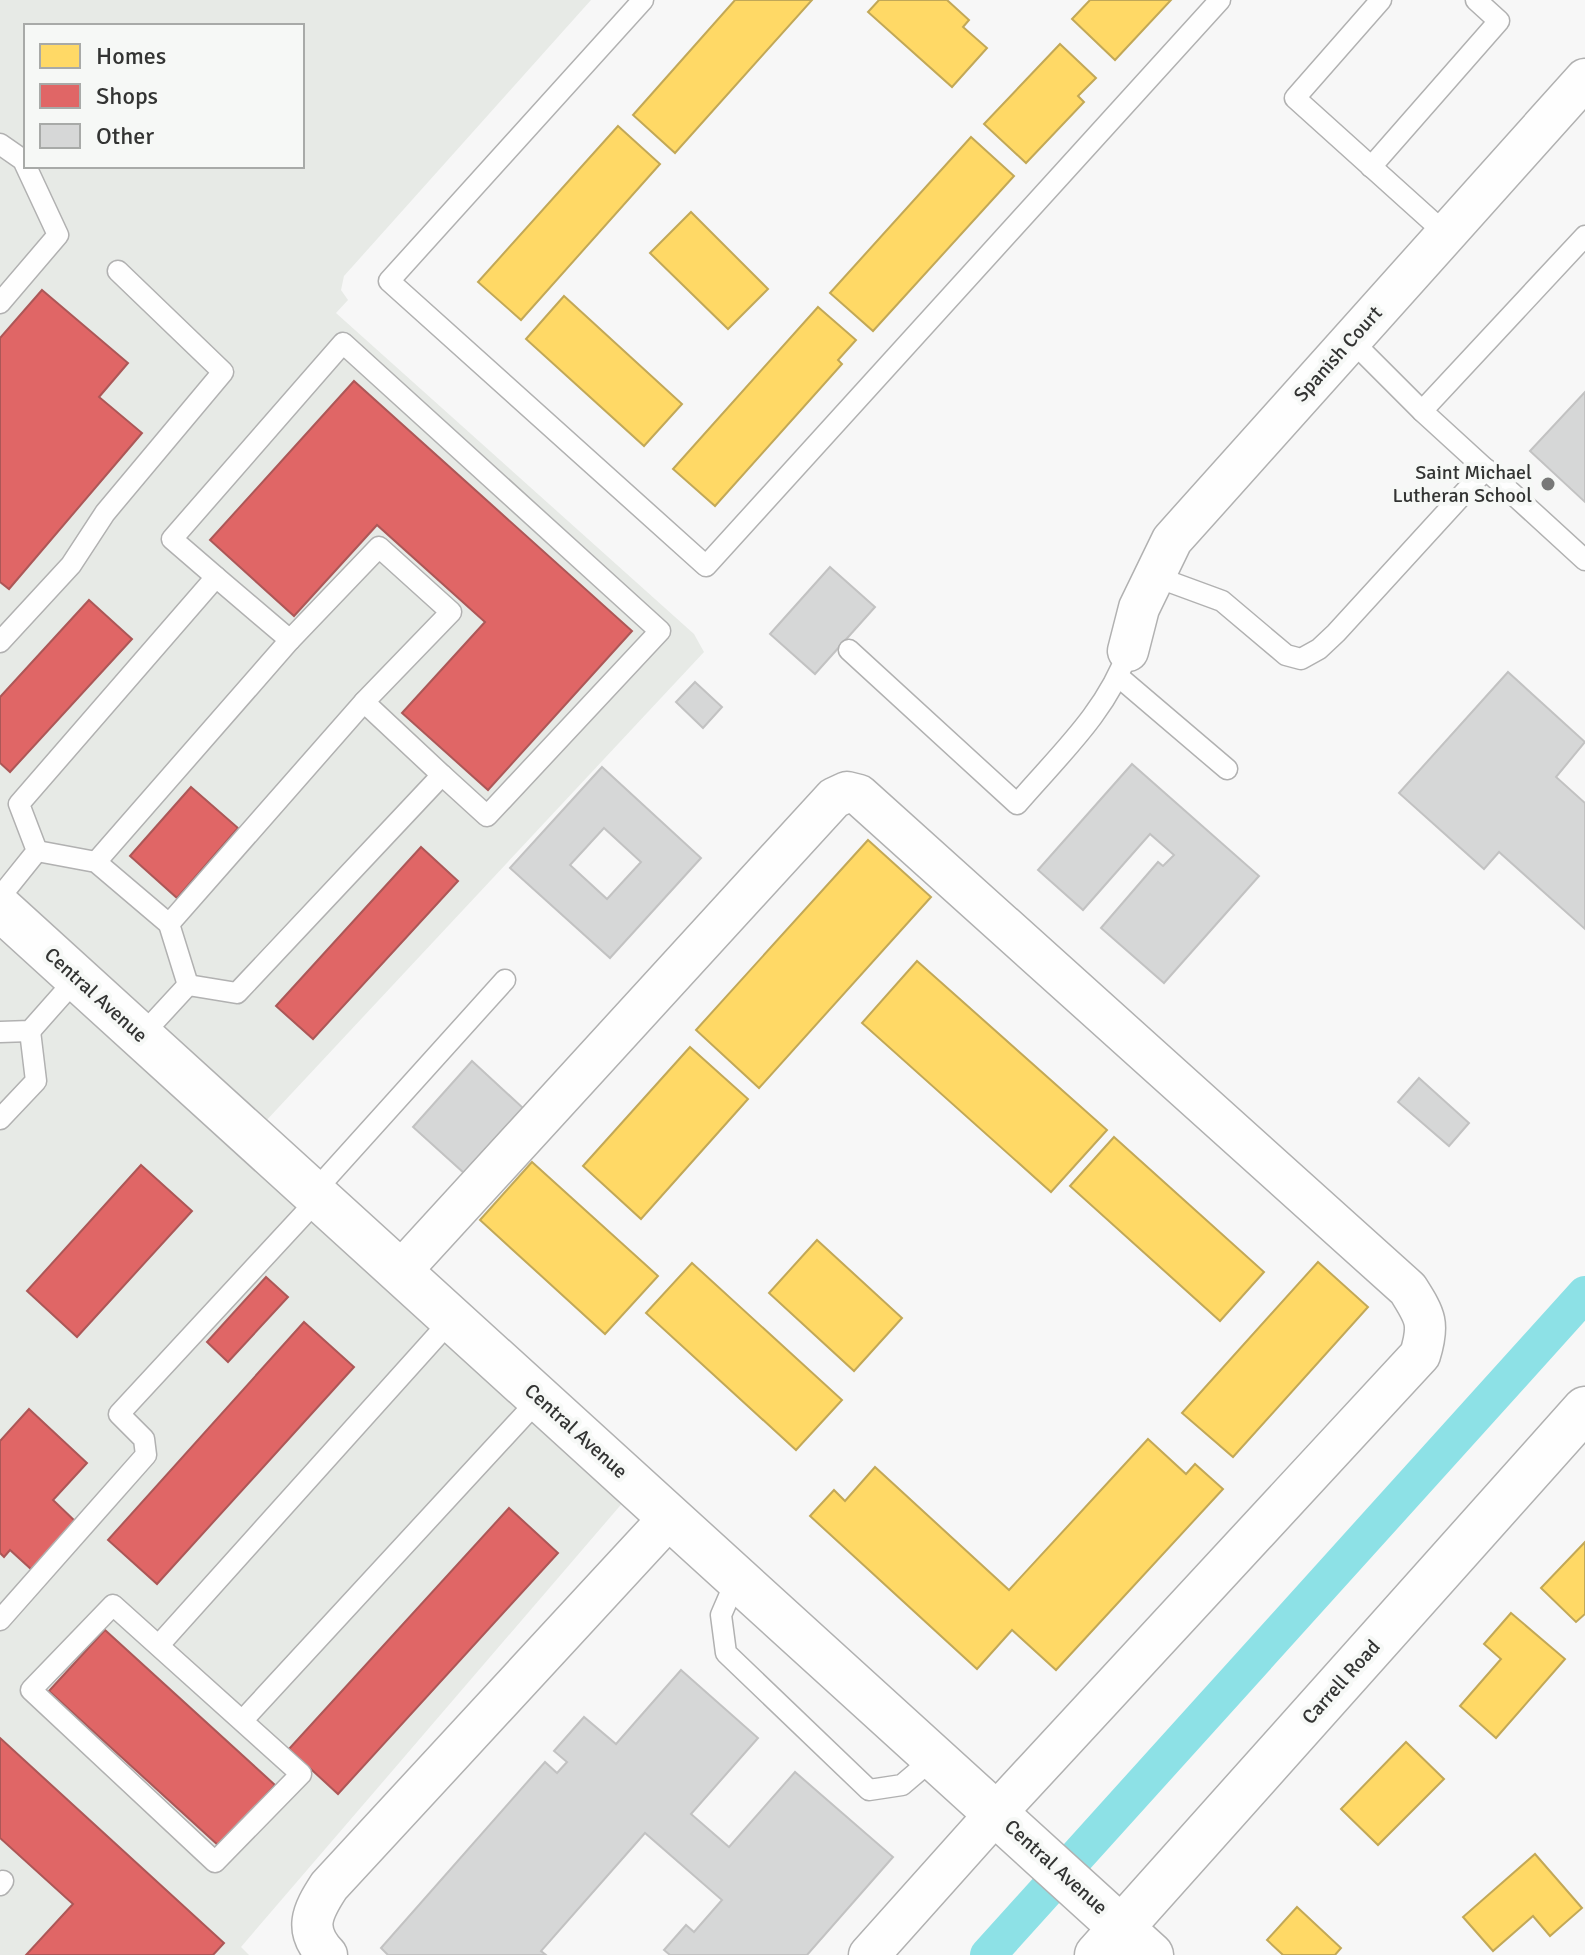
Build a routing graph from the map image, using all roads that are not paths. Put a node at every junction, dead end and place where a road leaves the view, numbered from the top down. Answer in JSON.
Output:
{"nodes":[{"id":1,"x":643,"y":0,"type":"edge"},
{"id":2,"x":1220,"y":0,"type":"edge"},
{"id":3,"x":1381,"y":0,"type":"edge"},
{"id":4,"x":1476,"y":0,"type":"edge"},
{"id":5,"x":1585,"y":79,"type":"edge"},
{"id":6,"x":0,"y":144,"type":"edge"},
{"id":7,"x":24,"y":162,"type":"edge"},
{"id":8,"x":1371,"y":167,"type":"junction"},
{"id":9,"x":27,"y":168,"type":"edge"},
{"id":10,"x":1446,"y":234,"type":"junction"},
{"id":11,"x":1585,"y":236,"type":"edge"},
{"id":12,"x":118,"y":271,"type":"dead end"},
{"id":13,"x":0,"y":303,"type":"edge"},
{"id":14,"x":1351,"y":340,"type":"junction"},
{"id":15,"x":1422,"y":411,"type":"junction"},
{"id":16,"x":1486,"y":469,"type":"junction"},
{"id":17,"x":1585,"y":560,"type":"edge"},
{"id":18,"x":1154,"y":576,"type":"junction"},
{"id":19,"x":216,"y":577,"type":"junction"},
{"id":20,"x":290,"y":640,"type":"junction"},
{"id":21,"x":0,"y":642,"type":"edge"},
{"id":22,"x":849,"y":650,"type":"dead end"},
{"id":23,"x":1124,"y":664,"type":"junction"},
{"id":24,"x":364,"y":702,"type":"junction"},
{"id":25,"x":1227,"y":769,"type":"dead end"},
{"id":26,"x":442,"y":775,"type":"junction"},
{"id":27,"x":37,"y":851,"type":"junction"},
{"id":28,"x":96,"y":862,"type":"junction"},
{"id":29,"x":0,"y":897,"type":"edge"},
{"id":30,"x":0,"y":908,"type":"edge"},
{"id":31,"x":169,"y":924,"type":"junction"},
{"id":32,"x":77,"y":978,"type":"junction"},
{"id":33,"x":505,"y":980,"type":"dead end"},
{"id":34,"x":188,"y":985,"type":"junction"},
{"id":35,"x":30,"y":1031,"type":"junction"},
{"id":36,"x":0,"y":1032,"type":"edge"},
{"id":37,"x":141,"y":1036,"type":"junction"},
{"id":38,"x":0,"y":1119,"type":"edge"},
{"id":39,"x":316,"y":1195,"type":"junction"},
{"id":40,"x":400,"y":1272,"type":"junction"},
{"id":41,"x":452,"y":1319,"type":"junction"},
{"id":42,"x":540,"y":1398,"type":"junction"},
{"id":43,"x":1585,"y":1409,"type":"edge"},
{"id":44,"x":670,"y":1517,"type":"junction"},
{"id":45,"x":737,"y":1578,"type":"junction"},
{"id":46,"x":0,"y":1620,"type":"edge"},
{"id":47,"x":159,"y":1645,"type":"junction"},
{"id":48,"x":243,"y":1720,"type":"junction"},
{"id":49,"x":935,"y":1757,"type":"junction"},
{"id":50,"x":996,"y":1813,"type":"junction"},
{"id":51,"x":1116,"y":1935,"type":"edge"},
{"id":52,"x":327,"y":1955,"type":"edge"},
{"id":53,"x":869,"y":1955,"type":"edge"}],
"edges":[{"from":1,"to":2,"type":"lane"},
{"from":3,"to":8,"type":"lane"},
{"from":4,"to":8,"type":"lane"},
{"from":5,"to":10,"type":"street","name":"Spanish Court"},
{"from":6,"to":7,"type":"lane"},
{"from":8,"to":10,"type":"lane"},
{"from":9,"to":13,"type":"lane"},
{"from":10,"to":14,"type":"street","name":"Spanish Court"},
{"from":11,"to":15,"type":"lane"},
{"from":12,"to":21,"type":"lane"},
{"from":14,"to":15,"type":"lane"},
{"from":14,"to":18,"type":"street","name":"Spanish Court"},
{"from":15,"to":16,"type":"lane"},
{"from":16,"to":17,"type":"lane"},
{"from":16,"to":18,"type":"lane"},
{"from":18,"to":23,"type":"street","name":"Spanish Court"},
{"from":19,"to":20,"type":"lane"},
{"from":19,"to":26,"type":"lane"},
{"from":19,"to":27,"type":"lane"},
{"from":20,"to":24,"type":"lane"},
{"from":20,"to":28,"type":"lane"},
{"from":22,"to":23,"type":"lane"},
{"from":23,"to":25,"type":"lane"},
{"from":24,"to":26,"type":"lane"},
{"from":24,"to":31,"type":"lane"},
{"from":26,"to":34,"type":"lane"},
{"from":27,"to":28,"type":"lane"},
{"from":27,"to":29,"type":"lane"},
{"from":28,"to":31,"type":"lane"},
{"from":30,"to":32,"type":"street","name":"Central Avenue"},
{"from":31,"to":34,"type":"lane"},
{"from":32,"to":35,"type":"lane"},
{"from":32,"to":37,"type":"street","name":"Central Avenue"},
{"from":33,"to":39,"type":"lane"},
{"from":34,"to":37,"type":"lane"},
{"from":35,"to":36,"type":"lane"},
{"from":35,"to":38,"type":"lane"},
{"from":37,"to":39,"type":"street","name":"Central Avenue"},
{"from":39,"to":40,"type":"street","name":"Central Avenue"},
{"from":39,"to":46,"type":"lane"},
{"from":40,"to":41,"type":"street","name":"Central Avenue"},
{"from":40,"to":50,"type":"street"},
{"from":41,"to":42,"type":"street","name":"Central Avenue"},
{"from":41,"to":47,"type":"lane"},
{"from":42,"to":44,"type":"street","name":"Central Avenue"},
{"from":42,"to":48,"type":"lane"},
{"from":43,"to":51,"type":"street","name":"Carrell Road"},
{"from":44,"to":45,"type":"street","name":"Central Avenue"},
{"from":44,"to":52,"type":"street"},
{"from":45,"to":49,"type":"street","name":"Central Avenue"},
{"from":45,"to":49,"type":"lane"},
{"from":47,"to":48,"type":"lane"},
{"from":47,"to":48,"type":"lane"},
{"from":49,"to":50,"type":"street","name":"Central Avenue"},
{"from":50,"to":51,"type":"street","name":"Central Avenue"},
{"from":50,"to":53,"type":"street"}]}
